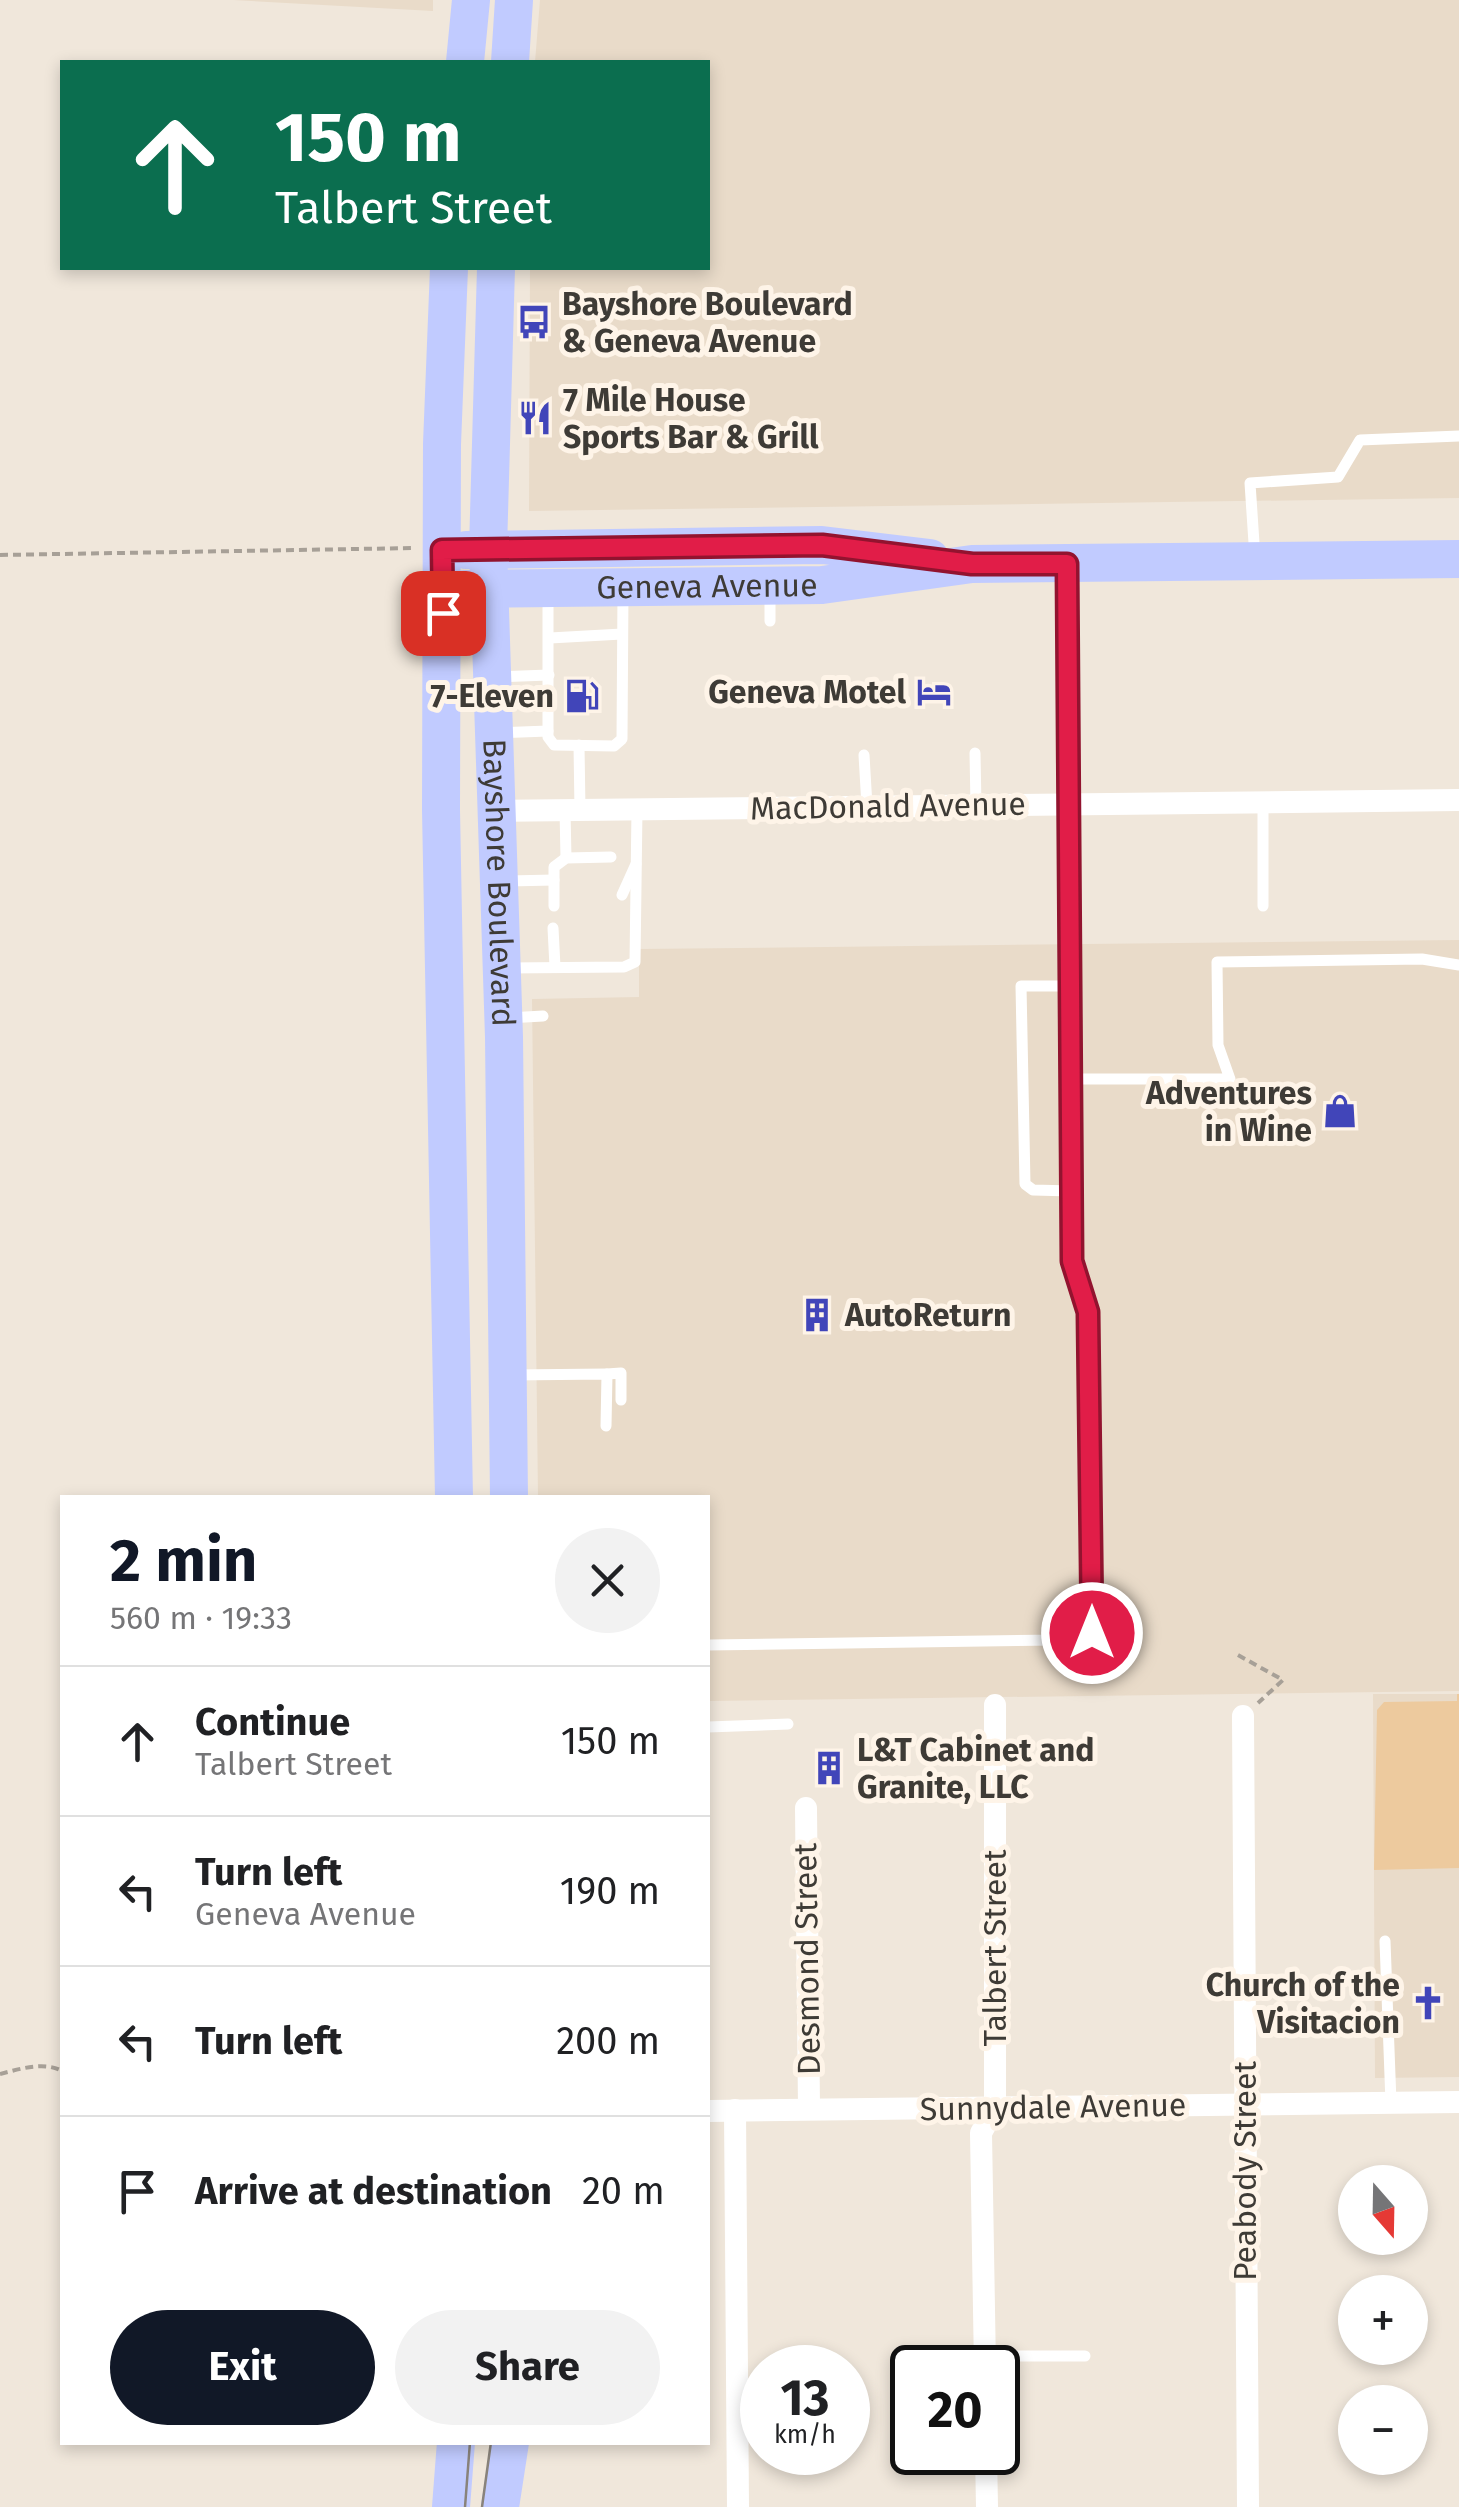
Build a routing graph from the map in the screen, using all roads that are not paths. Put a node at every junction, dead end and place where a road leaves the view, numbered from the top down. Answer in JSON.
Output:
{"nodes":[{"id":1,"x":471,"y":0,"type":"edge"},
{"id":2,"x":514,"y":0,"type":"edge"},
{"id":3,"x":465,"y":60,"type":"edge"},
{"id":4,"x":510,"y":60,"type":"edge"},
{"id":5,"x":450,"y":270,"type":"edge"},
{"id":6,"x":496,"y":270,"type":"edge"},
{"id":7,"x":1459,"y":436,"type":"edge"},
{"id":8,"x":442,"y":550,"type":"junction"},
{"id":9,"x":488,"y":550,"type":"junction"},
{"id":10,"x":1459,"y":559,"type":"edge"},
{"id":11,"x":1256,"y":561,"type":"junction"},
{"id":12,"x":972,"y":564,"type":"junction"},
{"id":13,"x":1067,"y":564,"type":"junction"},
{"id":14,"x":622,"y":587,"type":"junction"},
{"id":15,"x":548,"y":588,"type":"junction"},
{"id":16,"x":442,"y":589,"type":"junction"},
{"id":17,"x":490,"y":589,"type":"junction"},
{"id":18,"x":622,"y":634,"type":"junction"},
{"id":19,"x":550,"y":638,"type":"junction"},
{"id":20,"x":548,"y":675,"type":"junction"},
{"id":21,"x":492,"y":677,"type":"junction"},
{"id":22,"x":548,"y":731,"type":"junction"},
{"id":23,"x":493,"y":733,"type":"junction"},
{"id":24,"x":579,"y":745,"type":"junction"},
{"id":25,"x":975,"y":754,"type":"dead end"},
{"id":26,"x":864,"y":755,"type":"dead end"},
{"id":27,"x":1459,"y":800,"type":"edge"},
{"id":28,"x":1263,"y":802,"type":"junction"},
{"id":29,"x":1070,"y":804,"type":"junction"},
{"id":30,"x":976,"y":805,"type":"junction"},
{"id":31,"x":867,"y":806,"type":"junction"},
{"id":32,"x":637,"y":809,"type":"junction"},
{"id":33,"x":496,"y":810,"type":"junction"},
{"id":34,"x":572,"y":810,"type":"junction"},
{"id":35,"x":612,"y":857,"type":"dead end"},
{"id":36,"x":566,"y":858,"type":"junction"},
{"id":37,"x":636,"y":864,"type":"junction"},
{"id":38,"x":554,"y":880,"type":"junction"},
{"id":39,"x":498,"y":881,"type":"junction"},
{"id":40,"x":622,"y":895,"type":"dead end"},
{"id":41,"x":554,"y":906,"type":"dead end"},
{"id":42,"x":1263,"y":906,"type":"dead end"},
{"id":43,"x":553,"y":928,"type":"dead end"},
{"id":44,"x":623,"y":952,"type":"dead end"},
{"id":45,"x":630,"y":964,"type":"junction"},
{"id":46,"x":1459,"y":965,"type":"edge"},
{"id":47,"x":555,"y":967,"type":"junction"},
{"id":48,"x":501,"y":968,"type":"junction"},
{"id":49,"x":1070,"y":986,"type":"junction"},
{"id":50,"x":543,"y":1016,"type":"dead end"},
{"id":51,"x":503,"y":1018,"type":"junction"},
{"id":52,"x":1070,"y":1080,"type":"junction"},
{"id":53,"x":1072,"y":1164,"type":"joint"},
{"id":54,"x":1072,"y":1191,"type":"junction"},
{"id":55,"x":607,"y":1374,"type":"junction"},
{"id":56,"x":507,"y":1375,"type":"junction"},
{"id":57,"x":621,"y":1400,"type":"dead end"},
{"id":58,"x":606,"y":1426,"type":"dead end"},
{"id":59,"x":454,"y":1495,"type":"edge"},
{"id":60,"x":509,"y":1495,"type":"edge"},
{"id":61,"x":710,"y":1645,"type":"edge"},
{"id":62,"x":995,"y":1705,"type":"dead end"},
{"id":63,"x":1243,"y":1716,"type":"road end"},
{"id":64,"x":788,"y":1724,"type":"dead end"},
{"id":65,"x":710,"y":1727,"type":"edge"},
{"id":66,"x":806,"y":1808,"type":"dead end"},
{"id":67,"x":1385,"y":1941,"type":"dead end"},
{"id":68,"x":1459,"y":2102,"type":"edge"},
{"id":69,"x":1391,"y":2103,"type":"junction"},
{"id":70,"x":1244,"y":2105,"type":"junction"},
{"id":71,"x":995,"y":2107,"type":"junction"},
{"id":72,"x":809,"y":2109,"type":"junction"},
{"id":73,"x":736,"y":2110,"type":"junction"},
{"id":74,"x":710,"y":2111,"type":"edge"},
{"id":75,"x":985,"y":2345,"type":"edge"},
{"id":76,"x":1085,"y":2356,"type":"dead end"},
{"id":77,"x":1020,"y":2360,"type":"edge"},
{"id":78,"x":456,"y":2445,"type":"edge"},
{"id":79,"x":510,"y":2445,"type":"edge"},
{"id":80,"x":986,"y":2475,"type":"edge"},
{"id":81,"x":450,"y":2507,"type":"edge"},
{"id":82,"x":500,"y":2507,"type":"edge"},
{"id":83,"x":738,"y":2507,"type":"edge"},
{"id":84,"x":987,"y":2507,"type":"edge"},
{"id":85,"x":1248,"y":2507,"type":"edge"}],
"edges":[{"from":1,"to":3,"type":"main road"},
{"from":2,"to":4,"type":"main road"},
{"from":5,"to":8,"type":"main road","name":"Bayshore Boulevard"},
{"from":6,"to":9,"type":"main road","name":"Bayshore Boulevard"},
{"from":7,"to":11,"type":"lane"},
{"from":8,"to":9,"type":"main road","name":"Geneva Avenue"},
{"from":8,"to":16,"type":"main road","name":"Bayshore Boulevard"},
{"from":9,"to":12,"type":"main road","name":"Geneva Avenue"},
{"from":9,"to":17,"type":"main road","name":"Bayshore Boulevard"},
{"from":10,"to":11,"type":"main road","name":"Geneva Avenue"},
{"from":11,"to":13,"type":"main road","name":"Geneva Avenue"},
{"from":12,"to":13,"type":"main road","name":"Geneva Avenue"},
{"from":12,"to":14,"type":"main road","name":"Geneva Avenue"},
{"from":13,"to":29,"type":"street"},
{"from":14,"to":15,"type":"main road","name":"Geneva Avenue"},
{"from":14,"to":18,"type":"lane"},
{"from":15,"to":17,"type":"main road","name":"Geneva Avenue"},
{"from":15,"to":19,"type":"lane"},
{"from":16,"to":17,"type":"main road","name":"Geneva Avenue"},
{"from":16,"to":59,"type":"main road","name":"Bayshore Boulevard"},
{"from":17,"to":21,"type":"main road","name":"Bayshore Boulevard"},
{"from":18,"to":19,"type":"lane"},
{"from":18,"to":24,"type":"lane"},
{"from":19,"to":20,"type":"lane"},
{"from":20,"to":21,"type":"lane"},
{"from":20,"to":22,"type":"lane"},
{"from":21,"to":23,"type":"main road","name":"Bayshore Boulevard"},
{"from":22,"to":23,"type":"lane"},
{"from":22,"to":24,"type":"lane"},
{"from":23,"to":33,"type":"main road","name":"Bayshore Boulevard"},
{"from":24,"to":34,"type":"lane"},
{"from":25,"to":30,"type":"lane"},
{"from":26,"to":31,"type":"lane"},
{"from":27,"to":28,"type":"street","name":"MacDonald Avenue"},
{"from":28,"to":29,"type":"street","name":"MacDonald Avenue"},
{"from":28,"to":42,"type":"lane"},
{"from":29,"to":30,"type":"street","name":"MacDonald Avenue"},
{"from":29,"to":49,"type":"street"},
{"from":30,"to":31,"type":"street","name":"MacDonald Avenue"},
{"from":31,"to":32,"type":"street","name":"MacDonald Avenue"},
{"from":32,"to":34,"type":"street","name":"MacDonald Avenue"},
{"from":32,"to":37,"type":"lane"},
{"from":33,"to":34,"type":"street","name":"MacDonald Avenue"},
{"from":33,"to":39,"type":"main road","name":"Bayshore Boulevard"},
{"from":34,"to":36,"type":"lane"},
{"from":35,"to":36,"type":"lane"},
{"from":36,"to":38,"type":"lane"},
{"from":37,"to":40,"type":"lane"},
{"from":37,"to":45,"type":"lane"},
{"from":38,"to":39,"type":"lane"},
{"from":38,"to":41,"type":"lane"},
{"from":39,"to":48,"type":"main road","name":"Bayshore Boulevard"},
{"from":43,"to":47,"type":"lane"},
{"from":44,"to":45,"type":"lane"},
{"from":45,"to":47,"type":"lane"},
{"from":46,"to":52,"type":"lane"},
{"from":47,"to":48,"type":"lane"},
{"from":48,"to":51,"type":"main road","name":"Bayshore Boulevard"},
{"from":49,"to":52,"type":"street"},
{"from":49,"to":54,"type":"lane"},
{"from":50,"to":51,"type":"lane"},
{"from":51,"to":56,"type":"main road","name":"Bayshore Boulevard"},
{"from":52,"to":53,"type":"street"},
{"from":53,"to":54,"type":"lane"},
{"from":54,"to":61,"type":"lane"},
{"from":55,"to":56,"type":"lane"},
{"from":55,"to":57,"type":"lane"},
{"from":55,"to":58,"type":"lane"},
{"from":56,"to":60,"type":"main road","name":"Bayshore Boulevard"},
{"from":62,"to":71,"type":"street","name":"Talbert Street"},
{"from":63,"to":70,"type":"street","name":"Peabody Street"},
{"from":64,"to":65,"type":"lane"},
{"from":66,"to":72,"type":"street","name":"Desmond Street"},
{"from":67,"to":69,"type":"lane"},
{"from":68,"to":69,"type":"street","name":"Sunnydale Avenue"},
{"from":69,"to":70,"type":"street","name":"Sunnydale Avenue"},
{"from":70,"to":71,"type":"street","name":"Sunnydale Avenue"},
{"from":70,"to":85,"type":"street","name":"Peabody Street"},
{"from":71,"to":72,"type":"street","name":"Sunnydale Avenue"},
{"from":71,"to":75,"type":"street","name":"Talbert Street"},
{"from":72,"to":73,"type":"street","name":"Sunnydale Avenue"},
{"from":73,"to":74,"type":"street","name":"Sunnydale Avenue"},
{"from":73,"to":83,"type":"street"},
{"from":76,"to":77,"type":"lane"},
{"from":78,"to":81,"type":"main road"},
{"from":79,"to":82,"type":"main road"},
{"from":80,"to":84,"type":"street"}]}
